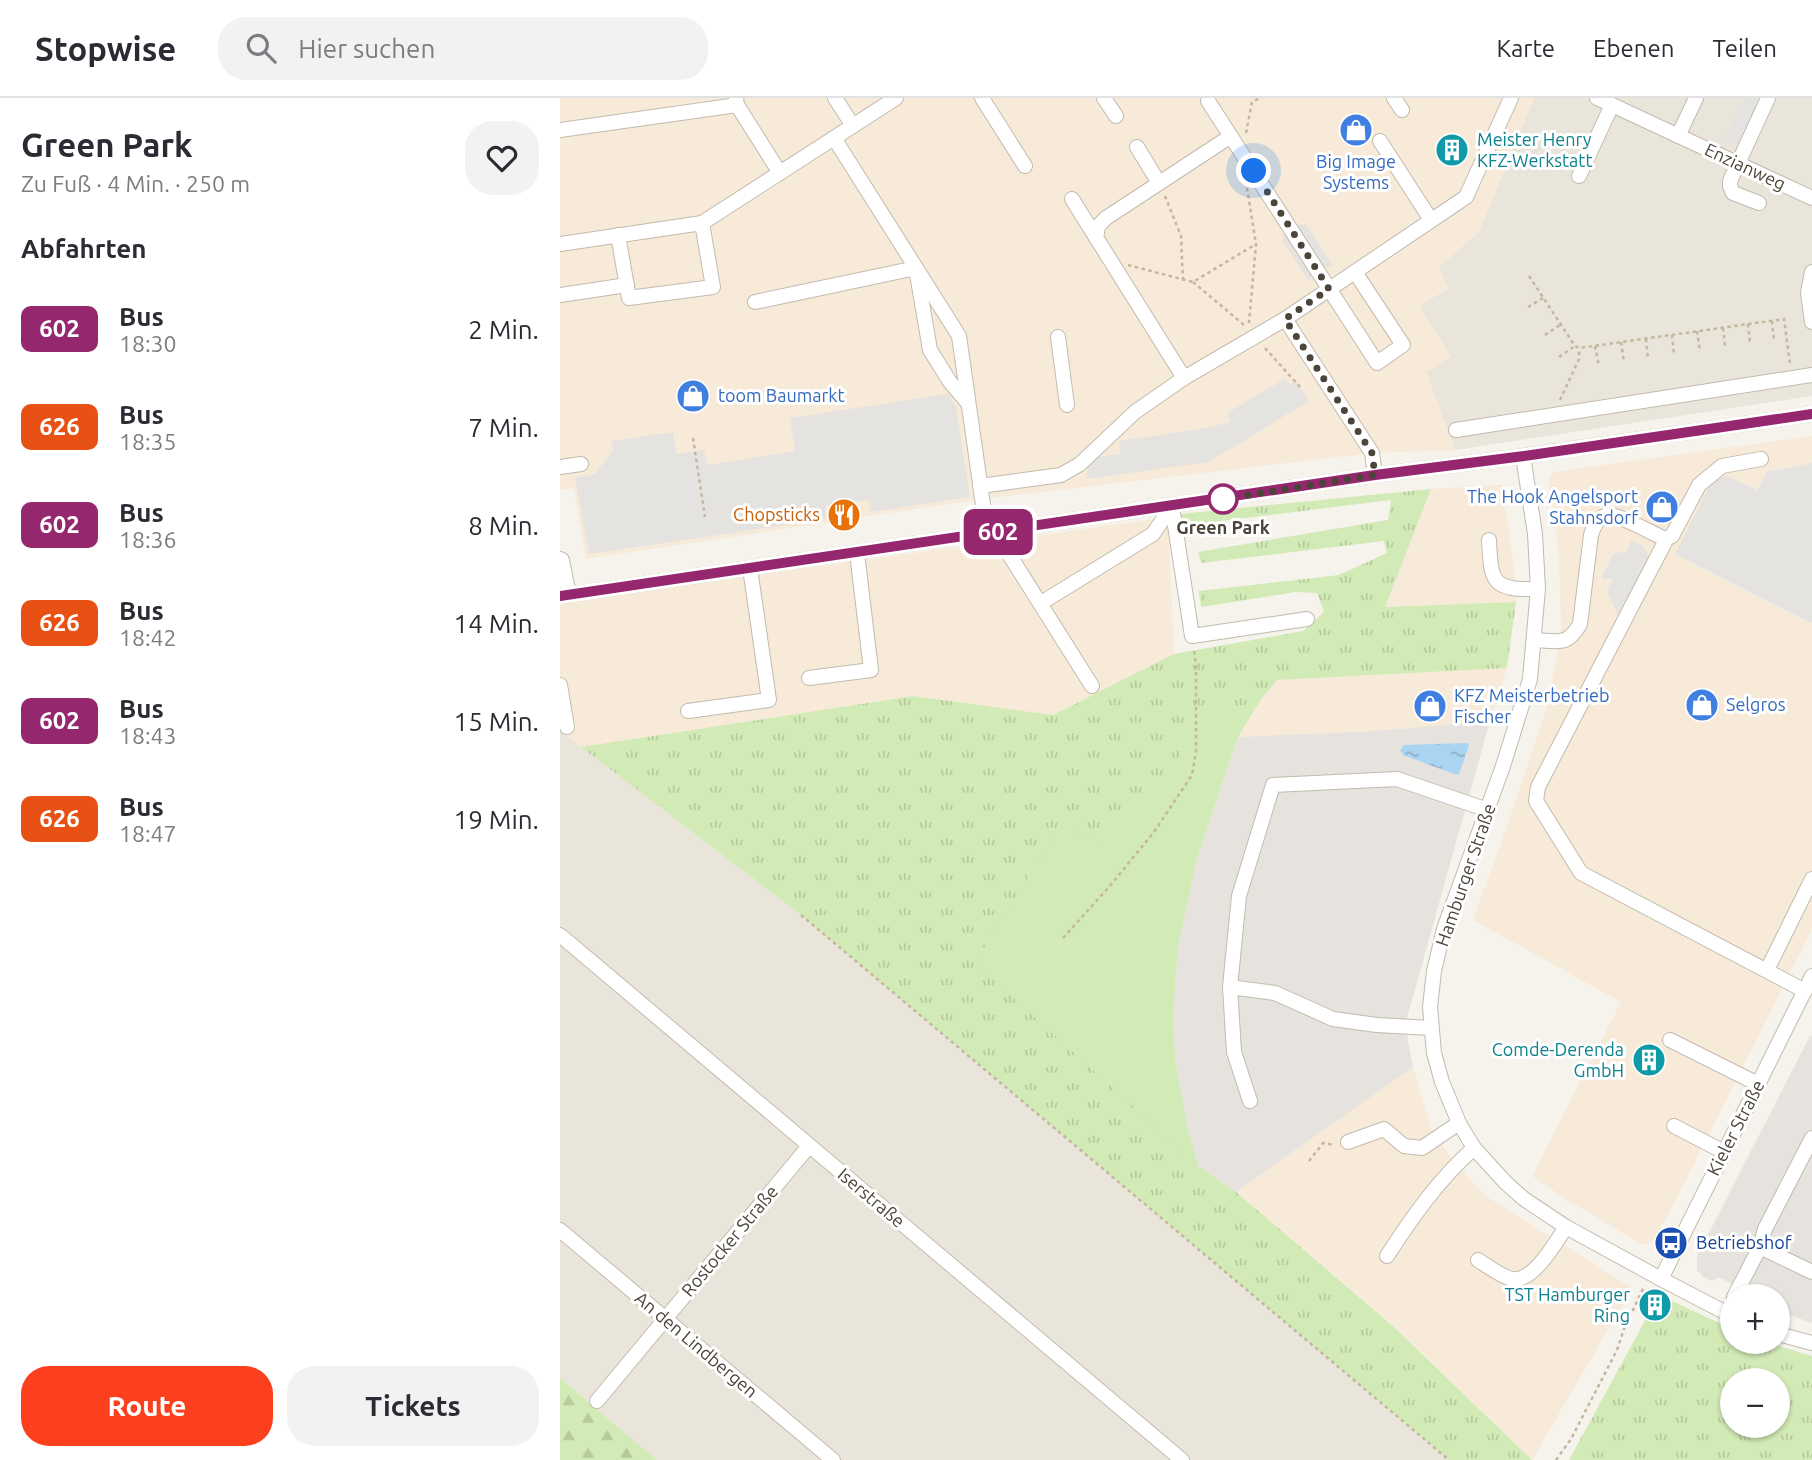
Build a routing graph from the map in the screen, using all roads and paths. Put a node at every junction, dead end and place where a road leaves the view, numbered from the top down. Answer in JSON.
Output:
{"nodes":[{"id":1,"x":835,"y":98,"type":"edge"},
{"id":2,"x":896,"y":98,"type":"edge"},
{"id":3,"x":982,"y":98,"type":"edge"},
{"id":4,"x":1104,"y":98,"type":"edge"},
{"id":5,"x":1511,"y":98,"type":"edge"},
{"id":6,"x":1597,"y":98,"type":"edge"},
{"id":7,"x":1696,"y":98,"type":"edge"},
{"id":8,"x":1768,"y":98,"type":"edge"},
{"id":9,"x":737,"y":101,"type":"edge"},
{"id":10,"x":1208,"y":101,"type":"dead end"},
{"id":11,"x":1612,"y":105,"type":"junction"},
{"id":12,"x":1116,"y":116,"type":"dead end"},
{"id":13,"x":853,"y":125,"type":"junction"},
{"id":14,"x":560,"y":130,"type":"edge"},
{"id":15,"x":1231,"y":136,"type":"junction"},
{"id":16,"x":1678,"y":136,"type":"junction"},
{"id":17,"x":834,"y":138,"type":"junction"},
{"id":18,"x":1380,"y":141,"type":"dead end"},
{"id":19,"x":1137,"y":147,"type":"dead end"},
{"id":20,"x":1738,"y":163,"type":"junction"},
{"id":21,"x":1025,"y":166,"type":"dead end"},
{"id":22,"x":780,"y":173,"type":"junction"},
{"id":23,"x":1579,"y":176,"type":"dead end"},
{"id":24,"x":1159,"y":183,"type":"junction"},
{"id":25,"x":1812,"y":198,"type":"edge"},
{"id":26,"x":1072,"y":199,"type":"dead end"},
{"id":27,"x":1759,"y":203,"type":"dead end"},
{"id":28,"x":1432,"y":220,"type":"junction"},
{"id":29,"x":702,"y":223,"type":"junction"},
{"id":30,"x":618,"y":235,"type":"junction"},
{"id":31,"x":1096,"y":238,"type":"junction"},
{"id":32,"x":560,"y":244,"type":"edge"},
{"id":33,"x":916,"y":268,"type":"junction"},
{"id":34,"x":1116,"y":271,"type":"junction"},
{"id":35,"x":1355,"y":272,"type":"junction"},
{"id":36,"x":1812,"y":272,"type":"edge"},
{"id":37,"x":1529,"y":276,"type":"dead end"},
{"id":38,"x":1183,"y":281,"type":"junction"},
{"id":39,"x":626,"y":285,"type":"junction"},
{"id":40,"x":1329,"y":289,"type":"junction"},
{"id":41,"x":560,"y":295,"type":"edge"},
{"id":42,"x":1543,"y":298,"type":"junction"},
{"id":43,"x":755,"y":302,"type":"dead end"},
{"id":44,"x":1528,"y":307,"type":"dead end"},
{"id":45,"x":1285,"y":319,"type":"junction"},
{"id":46,"x":1772,"y":321,"type":"junction"},
{"id":47,"x":1812,"y":322,"type":"edge"},
{"id":48,"x":1748,"y":324,"type":"junction"},
{"id":49,"x":1561,"y":325,"type":"junction"},
{"id":50,"x":1723,"y":328,"type":"junction"},
{"id":51,"x":1249,"y":329,"type":"dead end"},
{"id":52,"x":1698,"y":331,"type":"junction"},
{"id":53,"x":1545,"y":335,"type":"dead end"},
{"id":54,"x":1672,"y":335,"type":"junction"},
{"id":55,"x":1058,"y":337,"type":"dead end"},
{"id":56,"x":1646,"y":339,"type":"junction"},
{"id":57,"x":1774,"y":340,"type":"dead end"},
{"id":58,"x":1621,"y":342,"type":"junction"},
{"id":59,"x":1750,"y":344,"type":"dead end"},
{"id":60,"x":1595,"y":346,"type":"junction"},
{"id":61,"x":1577,"y":347,"type":"junction"},
{"id":62,"x":1725,"y":347,"type":"dead end"},
{"id":63,"x":1700,"y":351,"type":"dead end"},
{"id":64,"x":1674,"y":355,"type":"dead end"},
{"id":65,"x":1559,"y":357,"type":"dead end"},
{"id":66,"x":1648,"y":359,"type":"dead end"},
{"id":67,"x":1624,"y":362,"type":"dead end"},
{"id":68,"x":1599,"y":366,"type":"dead end"},
{"id":69,"x":1812,"y":375,"type":"edge"},
{"id":70,"x":1184,"y":378,"type":"junction"},
{"id":71,"x":1793,"y":378,"type":"junction"},
{"id":72,"x":968,"y":404,"type":"junction"},
{"id":73,"x":1067,"y":405,"type":"dead end"},
{"id":74,"x":1812,"y":414,"type":"edge"},
{"id":75,"x":1553,"y":415,"type":"junction"},
{"id":76,"x":1456,"y":430,"type":"dead end"},
{"id":77,"x":693,"y":438,"type":"dead end"},
{"id":78,"x":1524,"y":456,"type":"junction"},
{"id":79,"x":1761,"y":459,"type":"dead end"},
{"id":80,"x":581,"y":464,"type":"dead end"},
{"id":81,"x":560,"y":467,"type":"edge"},
{"id":82,"x":1375,"y":475,"type":"junction"},
{"id":83,"x":980,"y":486,"type":"junction"},
{"id":84,"x":1172,"y":506,"type":"junction"},
{"id":85,"x":705,"y":517,"type":"dead end"},
{"id":86,"x":991,"y":533,"type":"junction"},
{"id":87,"x":1667,"y":538,"type":"junction"},
{"id":88,"x":1489,"y":540,"type":"dead end"},
{"id":89,"x":857,"y":553,"type":"junction"},
{"id":90,"x":560,"y":558,"type":"edge"},
{"id":91,"x":750,"y":568,"type":"junction"},
{"id":92,"x":1538,"y":589,"type":"junction"},
{"id":93,"x":564,"y":595,"type":"edge"},
{"id":94,"x":1041,"y":603,"type":"junction"},
{"id":95,"x":1307,"y":618,"type":"dead end"},
{"id":96,"x":1192,"y":636,"type":"junction"},
{"id":97,"x":1534,"y":640,"type":"junction"},
{"id":98,"x":809,"y":678,"type":"dead end"},
{"id":99,"x":560,"y":685,"type":"edge"},
{"id":100,"x":1092,"y":686,"type":"dead end"},
{"id":101,"x":688,"y":711,"type":"dead end"},
{"id":102,"x":567,"y":727,"type":"dead end"},
{"id":103,"x":1488,"y":810,"type":"junction"},
{"id":104,"x":1812,"y":879,"type":"edge"},
{"id":105,"x":801,"y":915,"type":"dead end"},
{"id":106,"x":560,"y":935,"type":"edge"},
{"id":107,"x":1063,"y":938,"type":"dead end"},
{"id":108,"x":1767,"y":970,"type":"junction"},
{"id":109,"x":1812,"y":976,"type":"edge"},
{"id":110,"x":1230,"y":987,"type":"junction"},
{"id":111,"x":1805,"y":990,"type":"junction"},
{"id":112,"x":1431,"y":1028,"type":"junction"},
{"id":113,"x":1670,"y":1040,"type":"dead end"},
{"id":114,"x":1758,"y":1084,"type":"junction"},
{"id":115,"x":1250,"y":1101,"type":"dead end"},
{"id":116,"x":1459,"y":1123,"type":"junction"},
{"id":117,"x":1674,"y":1126,"type":"dead end"},
{"id":118,"x":1812,"y":1138,"type":"edge"},
{"id":119,"x":1343,"y":1144,"type":"joint"},
{"id":120,"x":810,"y":1146,"type":"junction"},
{"id":121,"x":1474,"y":1148,"type":"junction"},
{"id":122,"x":1724,"y":1152,"type":"junction"},
{"id":123,"x":1309,"y":1161,"type":"dead end"},
{"id":124,"x":1566,"y":1227,"type":"junction"},
{"id":125,"x":560,"y":1230,"type":"edge"},
{"id":126,"x":1760,"y":1247,"type":"junction"},
{"id":127,"x":1387,"y":1256,"type":"dead end"},
{"id":128,"x":1478,"y":1260,"type":"dead end"},
{"id":129,"x":1812,"y":1272,"type":"edge"},
{"id":130,"x":1656,"y":1281,"type":"junction"},
{"id":131,"x":1740,"y":1284,"type":"edge"},
{"id":132,"x":1720,"y":1311,"type":"edge"},
{"id":133,"x":665,"y":1318,"type":"junction"},
{"id":134,"x":1790,"y":1337,"type":"edge"},
{"id":135,"x":1812,"y":1343,"type":"edge"},
{"id":136,"x":597,"y":1401,"type":"dead end"},
{"id":137,"x":833,"y":1460,"type":"edge"},
{"id":138,"x":1182,"y":1460,"type":"edge"},
{"id":139,"x":1449,"y":1460,"type":"edge"},
{"id":140,"x":1556,"y":1460,"type":"edge"}],
"edges":[{"from":1,"to":13,"type":"street"},
{"from":2,"to":13,"type":"street"},
{"from":3,"to":21,"type":"street"},
{"from":4,"to":12,"type":"street"},
{"from":5,"to":28,"type":"street"},
{"from":6,"to":11,"type":"street","name":"Enzianweg"},
{"from":7,"to":16,"type":"street"},
{"from":8,"to":20,"type":"street"},
{"from":9,"to":14,"type":"street"},
{"from":9,"to":22,"type":"street"},
{"from":10,"to":15,"type":"street"},
{"from":11,"to":16,"type":"street","name":"Enzianweg"},
{"from":11,"to":23,"type":"street"},
{"from":13,"to":17,"type":"street"},
{"from":15,"to":24,"type":"street"},
{"from":15,"to":40,"type":"street"},
{"from":16,"to":20,"type":"street","name":"Enzianweg"},
{"from":17,"to":22,"type":"street"},
{"from":17,"to":33,"type":"street"},
{"from":18,"to":28,"type":"street"},
{"from":19,"to":24,"type":"street"},
{"from":20,"to":25,"type":"street","name":"Enzianweg"},
{"from":20,"to":27,"type":"street"},
{"from":22,"to":29,"type":"street"},
{"from":24,"to":31,"type":"street"},
{"from":24,"to":38,"type":"path"},
{"from":26,"to":31,"type":"street"},
{"from":28,"to":35,"type":"street"},
{"from":29,"to":30,"type":"street"},
{"from":29,"to":39,"type":"street"},
{"from":30,"to":32,"type":"street"},
{"from":30,"to":39,"type":"street"},
{"from":31,"to":34,"type":"street"},
{"from":33,"to":43,"type":"street"},
{"from":33,"to":72,"type":"street"},
{"from":33,"to":72,"type":"street"},
{"from":34,"to":38,"type":"path"},
{"from":34,"to":70,"type":"street"},
{"from":35,"to":40,"type":"street"},
{"from":35,"to":40,"type":"street"},
{"from":36,"to":47,"type":"street"},
{"from":37,"to":42,"type":"path"},
{"from":38,"to":51,"type":"path"},
{"from":39,"to":41,"type":"street"},
{"from":40,"to":45,"type":"street"},
{"from":42,"to":44,"type":"path"},
{"from":42,"to":49,"type":"path"},
{"from":45,"to":70,"type":"street"},
{"from":45,"to":82,"type":"street"},
{"from":46,"to":48,"type":"path"},
{"from":46,"to":57,"type":"path"},
{"from":46,"to":71,"type":"path"},
{"from":48,"to":50,"type":"path"},
{"from":48,"to":59,"type":"path"},
{"from":49,"to":53,"type":"path"},
{"from":49,"to":61,"type":"path"},
{"from":50,"to":52,"type":"path"},
{"from":50,"to":62,"type":"path"},
{"from":52,"to":54,"type":"path"},
{"from":52,"to":63,"type":"path"},
{"from":54,"to":56,"type":"path"},
{"from":54,"to":64,"type":"path"},
{"from":55,"to":73,"type":"street"},
{"from":56,"to":58,"type":"path"},
{"from":56,"to":66,"type":"path"},
{"from":58,"to":60,"type":"path"},
{"from":58,"to":67,"type":"path"},
{"from":60,"to":61,"type":"path"},
{"from":60,"to":68,"type":"path"},
{"from":61,"to":65,"type":"path"},
{"from":61,"to":75,"type":"path"},
{"from":69,"to":71,"type":"street"},
{"from":70,"to":83,"type":"street"},
{"from":71,"to":75,"type":"street"},
{"from":72,"to":83,"type":"street"},
{"from":74,"to":78,"type":"street"},
{"from":75,"to":76,"type":"street"},
{"from":77,"to":85,"type":"path"},
{"from":78,"to":82,"type":"street"},
{"from":78,"to":92,"type":"street","name":"Hamburger Straße"},
{"from":79,"to":87,"type":"street"},
{"from":80,"to":81,"type":"street"},
{"from":82,"to":84,"type":"street"},
{"from":83,"to":86,"type":"street"},
{"from":84,"to":86,"type":"street"},
{"from":84,"to":94,"type":"street"},
{"from":84,"to":96,"type":"street"},
{"from":86,"to":89,"type":"street"},
{"from":86,"to":94,"type":"street"},
{"from":87,"to":97,"type":"street"},
{"from":87,"to":108,"type":"street"},
{"from":88,"to":92,"type":"street"},
{"from":89,"to":91,"type":"street"},
{"from":89,"to":98,"type":"street"},
{"from":90,"to":93,"type":"street"},
{"from":91,"to":93,"type":"street"},
{"from":91,"to":101,"type":"street"},
{"from":92,"to":97,"type":"street","name":"Hamburger Straße"},
{"from":94,"to":100,"type":"street"},
{"from":95,"to":96,"type":"street"},
{"from":96,"to":107,"type":"path"},
{"from":97,"to":103,"type":"street","name":"Hamburger Straße"},
{"from":99,"to":102,"type":"street"},
{"from":103,"to":110,"type":"street"},
{"from":103,"to":112,"type":"street","name":"Hamburger Straße"},
{"from":104,"to":108,"type":"street"},
{"from":105,"to":139,"type":"path"},
{"from":106,"to":120,"type":"street","name":"Iserstraße"},
{"from":108,"to":111,"type":"street"},
{"from":109,"to":111,"type":"street","name":"Kieler Straße"},
{"from":110,"to":112,"type":"street"},
{"from":110,"to":115,"type":"street"},
{"from":111,"to":114,"type":"street","name":"Kieler Straße"},
{"from":112,"to":116,"type":"street","name":"Hamburger Straße"},
{"from":113,"to":114,"type":"street"},
{"from":114,"to":122,"type":"street","name":"Kieler Straße"},
{"from":116,"to":119,"type":"street"},
{"from":116,"to":121,"type":"street","name":"Hamburger Straße"},
{"from":117,"to":122,"type":"street"},
{"from":118,"to":126,"type":"street"},
{"from":119,"to":123,"type":"path"},
{"from":120,"to":133,"type":"street","name":"Rostocker Straße"},
{"from":120,"to":138,"type":"street","name":"Iserstraße"},
{"from":121,"to":124,"type":"street","name":"Hamburger Straße"},
{"from":121,"to":127,"type":"street"},
{"from":122,"to":130,"type":"street","name":"Kieler Straße"},
{"from":124,"to":128,"type":"street"},
{"from":124,"to":130,"type":"street","name":"Hamburger Straße"},
{"from":125,"to":133,"type":"street","name":"An den Lindbergen"},
{"from":126,"to":129,"type":"street"},
{"from":126,"to":131,"type":"street"},
{"from":130,"to":132,"type":"street","name":"Hamburger Straße"},
{"from":130,"to":140,"type":"path"},
{"from":133,"to":136,"type":"street","name":"Rostocker Straße"},
{"from":133,"to":137,"type":"street","name":"An den Lindbergen"},
{"from":134,"to":135,"type":"street"}]}
